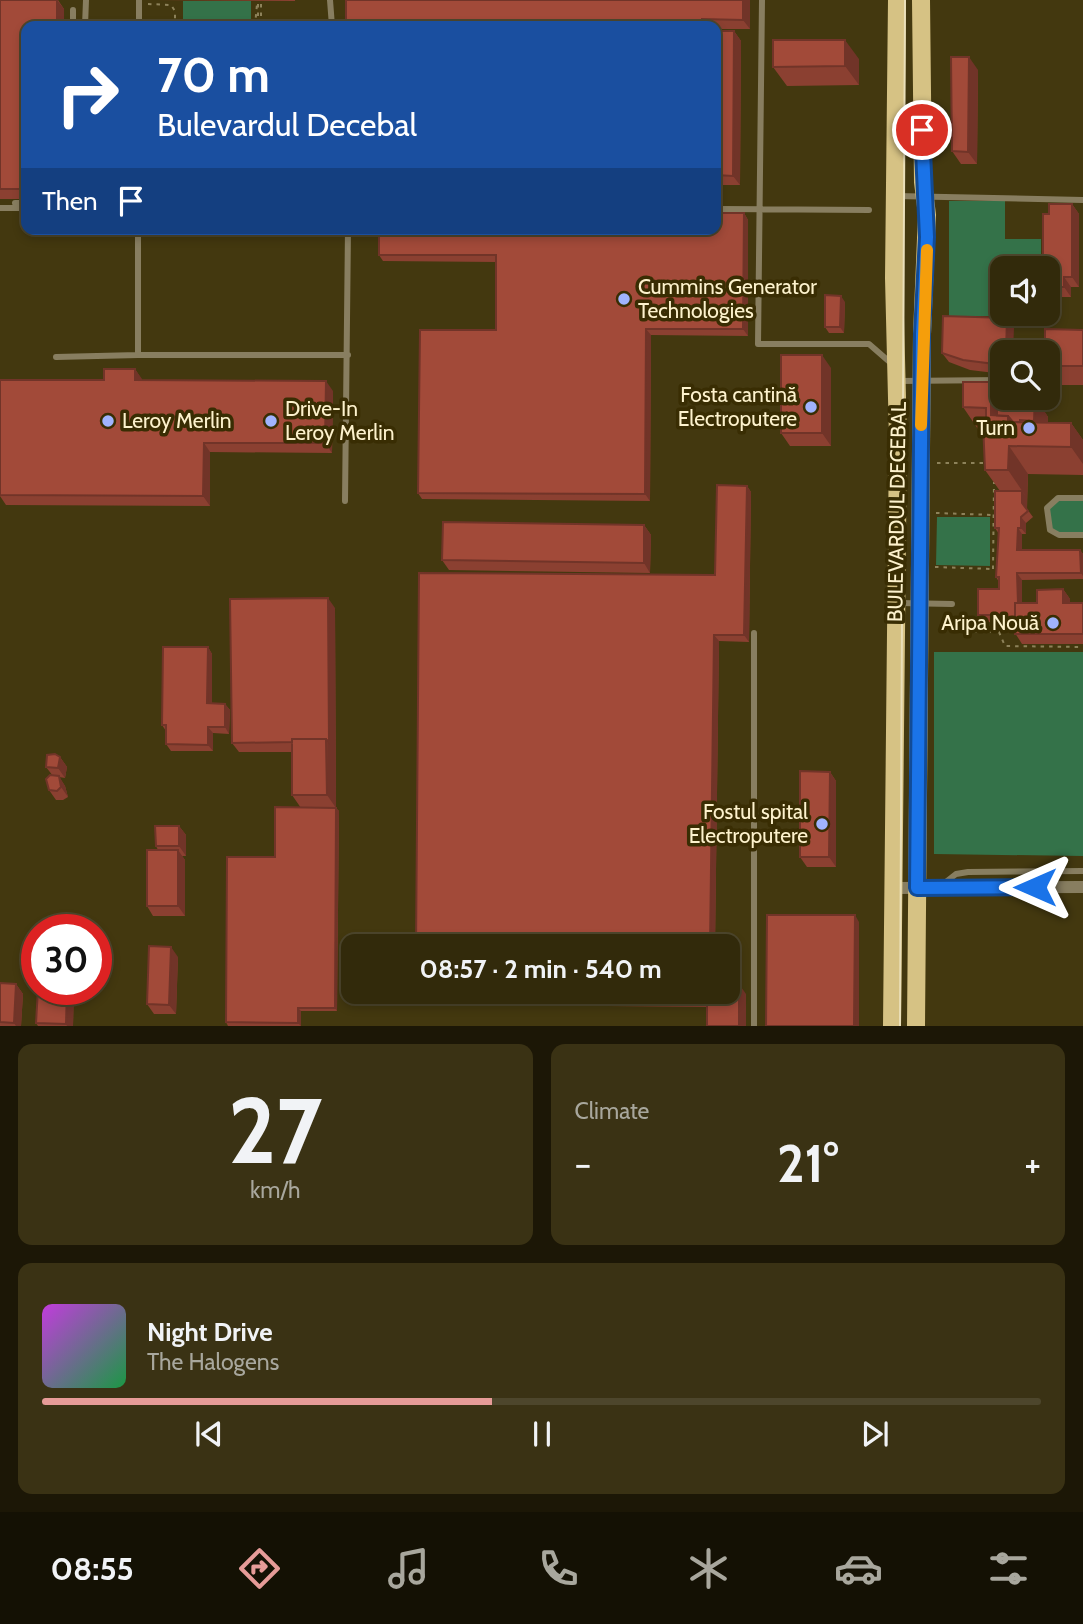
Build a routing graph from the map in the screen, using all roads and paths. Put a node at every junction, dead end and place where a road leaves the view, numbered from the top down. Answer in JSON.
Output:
{"nodes":[{"id":1,"x":86,"y":0,"type":"edge"},
{"id":2,"x":139,"y":0,"type":"edge"},
{"id":3,"x":147,"y":0,"type":"edge"},
{"id":4,"x":261,"y":0,"type":"edge"},
{"id":5,"x":330,"y":0,"type":"edge"},
{"id":6,"x":762,"y":0,"type":"edge"},
{"id":7,"x":897,"y":0,"type":"edge"},
{"id":8,"x":921,"y":0,"type":"edge"},
{"id":9,"x":73,"y":10,"type":"dead end"},
{"id":10,"x":73,"y":21,"type":"edge"},
{"id":11,"x":85,"y":21,"type":"edge"},
{"id":12,"x":139,"y":21,"type":"edge"},
{"id":13,"x":175,"y":21,"type":"edge"},
{"id":14,"x":255,"y":21,"type":"edge"},
{"id":15,"x":332,"y":21,"type":"edge"},
{"id":16,"x":895,"y":196,"type":"junction"},
{"id":17,"x":925,"y":197,"type":"junction"},
{"id":18,"x":1083,"y":200,"type":"edge"},
{"id":19,"x":15,"y":203,"type":"dead end"},
{"id":20,"x":21,"y":205,"type":"edge"},
{"id":21,"x":21,"y":206,"type":"edge"},
{"id":22,"x":0,"y":208,"type":"edge"},
{"id":23,"x":721,"y":209,"type":"edge"},
{"id":24,"x":759,"y":209,"type":"junction"},
{"id":25,"x":869,"y":211,"type":"dead end"},
{"id":26,"x":138,"y":235,"type":"edge"},
{"id":27,"x":348,"y":235,"type":"edge"},
{"id":28,"x":138,"y":355,"type":"junction"},
{"id":29,"x":348,"y":355,"type":"junction"},
{"id":30,"x":56,"y":357,"type":"dead end"},
{"id":31,"x":896,"y":374,"type":"junction"},
{"id":32,"x":990,"y":380,"type":"edge"},
{"id":33,"x":921,"y":381,"type":"junction"},
{"id":34,"x":937,"y":463,"type":"dead end"},
{"id":35,"x":994,"y":463,"type":"edge"},
{"id":36,"x":994,"y":476,"type":"edge"},
{"id":37,"x":1083,"y":498,"type":"edge"},
{"id":38,"x":345,"y":501,"type":"dead end"},
{"id":39,"x":928,"y":513,"type":"dead end"},
{"id":40,"x":993,"y":515,"type":"junction"},
{"id":41,"x":1000,"y":515,"type":"edge"},
{"id":42,"x":1083,"y":535,"type":"edge"},
{"id":43,"x":927,"y":567,"type":"dead end"},
{"id":44,"x":993,"y":569,"type":"junction"},
{"id":45,"x":1000,"y":569,"type":"edge"},
{"id":46,"x":897,"y":603,"type":"junction"},
{"id":47,"x":919,"y":603,"type":"junction"},
{"id":48,"x":952,"y":604,"type":"dead end"},
{"id":49,"x":952,"y":618,"type":"dead end"},
{"id":50,"x":754,"y":633,"type":"dead end"},
{"id":51,"x":1083,"y":647,"type":"edge"},
{"id":52,"x":1083,"y":871,"type":"edge"},
{"id":53,"x":1083,"y":887,"type":"edge"},
{"id":54,"x":894,"y":888,"type":"junction"},
{"id":55,"x":917,"y":888,"type":"junction"},
{"id":56,"x":940,"y":888,"type":"junction"},
{"id":57,"x":754,"y":1026,"type":"edge"},
{"id":58,"x":892,"y":1026,"type":"edge"},
{"id":59,"x":916,"y":1026,"type":"edge"}],
"edges":[{"from":1,"to":11,"type":"lane"},
{"from":2,"to":12,"type":"lane"},
{"from":3,"to":13,"type":"path"},
{"from":4,"to":14,"type":"path"},
{"from":5,"to":15,"type":"lane"},
{"from":6,"to":24,"type":"lane"},
{"from":7,"to":16,"type":"main road","name":"BULEVARDUL DECEBAL"},
{"from":8,"to":17,"type":"main road","name":"BULEVARDUL DECEBAL"},
{"from":9,"to":10,"type":"lane"},
{"from":16,"to":17,"type":"lane"},
{"from":16,"to":31,"type":"main road","name":"BULEVARDUL DECEBAL"},
{"from":17,"to":18,"type":"lane"},
{"from":17,"to":33,"type":"main road","name":"BULEVARDUL DECEBAL"},
{"from":19,"to":20,"type":"lane"},
{"from":21,"to":22,"type":"lane"},
{"from":23,"to":24,"type":"lane"},
{"from":24,"to":25,"type":"lane"},
{"from":24,"to":31,"type":"lane"},
{"from":26,"to":28,"type":"lane"},
{"from":27,"to":29,"type":"lane"},
{"from":28,"to":29,"type":"lane"},
{"from":28,"to":30,"type":"lane"},
{"from":29,"to":38,"type":"lane"},
{"from":31,"to":33,"type":"lane"},
{"from":31,"to":46,"type":"main road","name":"BULEVARDUL DECEBAL"},
{"from":32,"to":33,"type":"lane"},
{"from":33,"to":47,"type":"main road","name":"BULEVARDUL DECEBAL"},
{"from":34,"to":35,"type":"path"},
{"from":36,"to":40,"type":"path"},
{"from":37,"to":42,"type":"lane"},
{"from":39,"to":40,"type":"path"},
{"from":40,"to":41,"type":"path"},
{"from":40,"to":44,"type":"path"},
{"from":43,"to":44,"type":"path"},
{"from":44,"to":45,"type":"path"},
{"from":46,"to":47,"type":"lane"},
{"from":46,"to":54,"type":"main road","name":"BULEVARDUL DECEBAL"},
{"from":47,"to":48,"type":"lane"},
{"from":47,"to":55,"type":"main road","name":"BULEVARDUL DECEBAL"},
{"from":49,"to":51,"type":"path"},
{"from":50,"to":57,"type":"lane"},
{"from":52,"to":56,"type":"lane"},
{"from":53,"to":56,"type":"street"},
{"from":54,"to":55,"type":"street"},
{"from":54,"to":58,"type":"main road","name":"BULEVARDUL DECEBAL"},
{"from":55,"to":56,"type":"street"},
{"from":55,"to":59,"type":"main road","name":"BULEVARDUL DECEBAL"}]}
